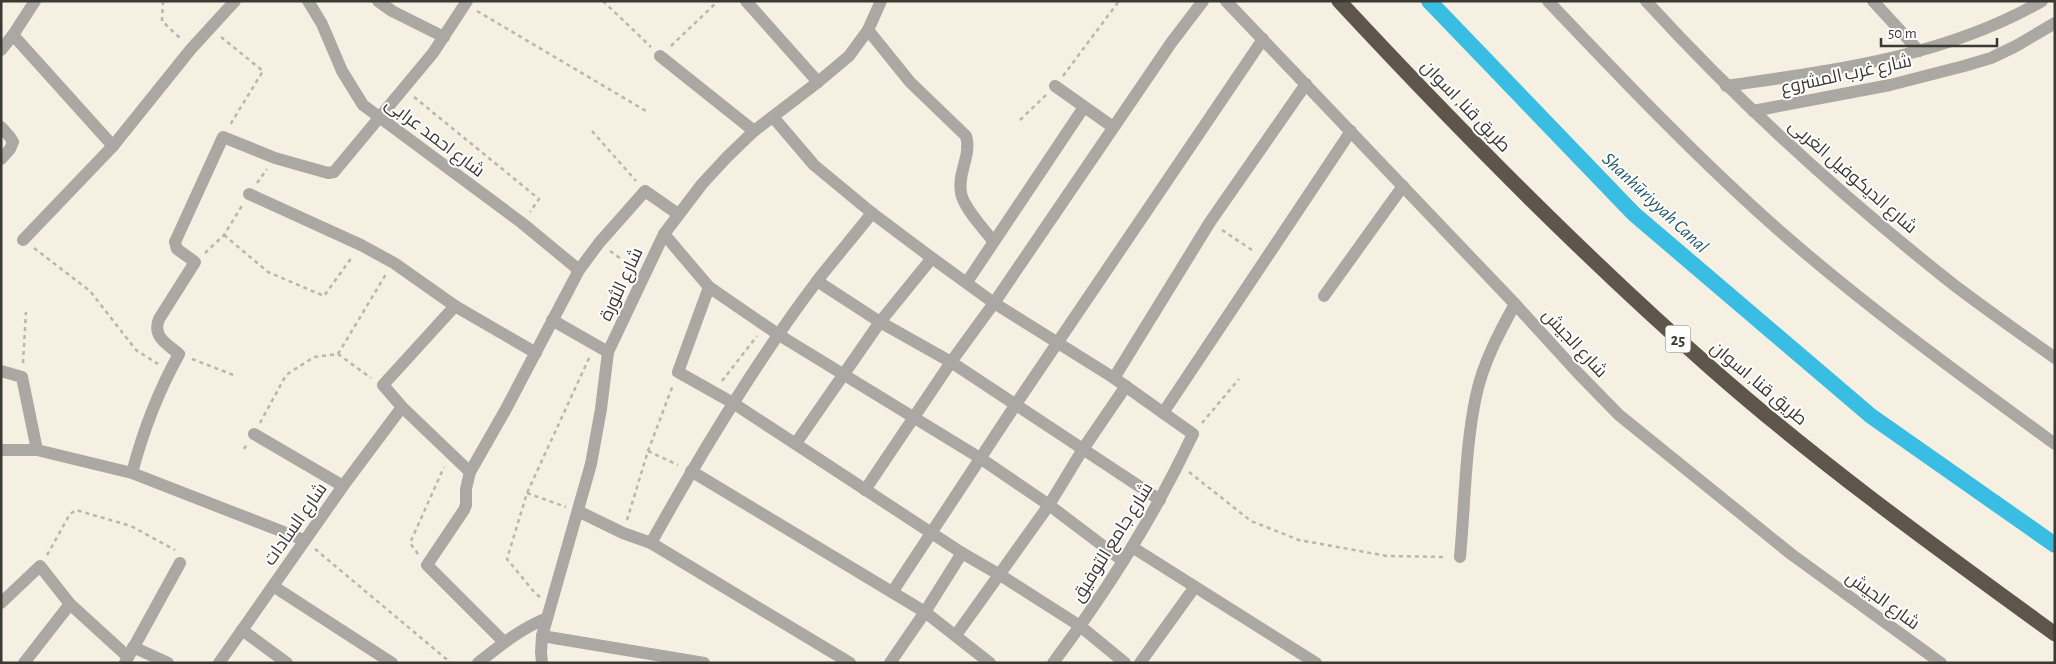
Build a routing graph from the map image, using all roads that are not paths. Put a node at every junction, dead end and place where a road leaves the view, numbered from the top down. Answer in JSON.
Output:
{"nodes":[{"id":1,"x":34,"y":1,"type":"edge"},
{"id":2,"x":235,"y":1,"type":"edge"},
{"id":3,"x":308,"y":1,"type":"edge"},
{"id":4,"x":378,"y":1,"type":"edge"},
{"id":5,"x":746,"y":1,"type":"edge"},
{"id":6,"x":881,"y":1,"type":"edge"},
{"id":7,"x":1203,"y":1,"type":"edge"},
{"id":8,"x":1226,"y":1,"type":"edge"},
{"id":9,"x":1339,"y":1,"type":"edge"},
{"id":10,"x":1548,"y":1,"type":"edge"},
{"id":11,"x":1646,"y":1,"type":"edge"},
{"id":12,"x":1873,"y":1,"type":"edge"},
{"id":13,"x":2042,"y":1,"type":"edge"},
{"id":14,"x":466,"y":3,"type":"edge"},
{"id":15,"x":2055,"y":23,"type":"edge"},
{"id":16,"x":868,"y":30,"type":"junction"},
{"id":17,"x":13,"y":35,"type":"junction"},
{"id":18,"x":444,"y":37,"type":"junction"},
{"id":19,"x":1263,"y":39,"type":"junction"},
{"id":20,"x":1,"y":50,"type":"edge"},
{"id":21,"x":1919,"y":51,"type":"junction"},
{"id":22,"x":660,"y":56,"type":"road end"},
{"id":23,"x":818,"y":82,"type":"junction"},
{"id":24,"x":1306,"y":84,"type":"junction"},
{"id":25,"x":1055,"y":86,"type":"road end"},
{"id":26,"x":1726,"y":86,"type":"junction"},
{"id":27,"x":1084,"y":107,"type":"junction"},
{"id":28,"x":1753,"y":111,"type":"junction"},
{"id":29,"x":773,"y":117,"type":"junction"},
{"id":30,"x":379,"y":118,"type":"junction"},
{"id":31,"x":1,"y":127,"type":"edge"},
{"id":32,"x":1113,"y":127,"type":"junction"},
{"id":33,"x":754,"y":131,"type":"junction"},
{"id":34,"x":1351,"y":131,"type":"junction"},
{"id":35,"x":113,"y":146,"type":"junction"},
{"id":36,"x":1,"y":158,"type":"edge"},
{"id":37,"x":1403,"y":186,"type":"junction"},
{"id":38,"x":249,"y":194,"type":"road end"},
{"id":39,"x":872,"y":213,"type":"junction"},
{"id":40,"x":678,"y":214,"type":"junction"},
{"id":41,"x":664,"y":234,"type":"junction"},
{"id":42,"x":23,"y":240,"type":"road end"},
{"id":43,"x":993,"y":241,"type":"junction"},
{"id":44,"x":932,"y":258,"type":"junction"},
{"id":45,"x":579,"y":270,"type":"junction"},
{"id":46,"x":818,"y":281,"type":"junction"},
{"id":47,"x":967,"y":282,"type":"junction"},
{"id":48,"x":709,"y":287,"type":"junction"},
{"id":49,"x":1324,"y":296,"type":"dead end"},
{"id":50,"x":994,"y":303,"type":"junction"},
{"id":51,"x":1515,"y":304,"type":"junction"},
{"id":52,"x":455,"y":306,"type":"junction"},
{"id":53,"x":552,"y":320,"type":"junction"},
{"id":54,"x":880,"y":322,"type":"junction"},
{"id":55,"x":778,"y":335,"type":"junction"},
{"id":56,"x":1059,"y":343,"type":"junction"},
{"id":57,"x":608,"y":352,"type":"junction"},
{"id":58,"x":536,"y":353,"type":"junction"},
{"id":59,"x":2055,"y":358,"type":"edge"},
{"id":60,"x":950,"y":362,"type":"junction"},
{"id":61,"x":1,"y":371,"type":"edge"},
{"id":62,"x":843,"y":375,"type":"junction"},
{"id":63,"x":1114,"y":378,"type":"junction"},
{"id":64,"x":1126,"y":386,"type":"junction"},
{"id":65,"x":733,"y":403,"type":"junction"},
{"id":66,"x":1016,"y":404,"type":"junction"},
{"id":67,"x":402,"y":407,"type":"junction"},
{"id":68,"x":1163,"y":413,"type":"junction"},
{"id":69,"x":915,"y":418,"type":"junction"},
{"id":70,"x":254,"y":434,"type":"road end"},
{"id":71,"x":796,"y":443,"type":"junction"},
{"id":72,"x":2055,"y":444,"type":"edge"},
{"id":73,"x":1083,"y":449,"type":"junction"},
{"id":74,"x":1,"y":450,"type":"edge"},
{"id":75,"x":37,"y":450,"type":"junction"},
{"id":76,"x":980,"y":458,"type":"junction"},
{"id":77,"x":691,"y":471,"type":"junction"},
{"id":78,"x":470,"y":472,"type":"junction"},
{"id":79,"x":132,"y":473,"type":"junction"},
{"id":80,"x":343,"y":486,"type":"junction"},
{"id":81,"x":865,"y":490,"type":"junction"},
{"id":82,"x":1160,"y":500,"type":"junction"},
{"id":83,"x":1049,"y":505,"type":"junction"},
{"id":84,"x":578,"y":511,"type":"junction"},
{"id":85,"x":932,"y":534,"type":"junction"},
{"id":86,"x":304,"y":540,"type":"junction"},
{"id":87,"x":651,"y":543,"type":"junction"},
{"id":88,"x":1132,"y":547,"type":"junction"},
{"id":89,"x":962,"y":553,"type":"junction"},
{"id":90,"x":1460,"y":557,"type":"road end"},
{"id":91,"x":1123,"y":561,"type":"junction"},
{"id":92,"x":180,"y":563,"type":"road end"},
{"id":93,"x":1000,"y":575,"type":"junction"},
{"id":94,"x":273,"y":586,"type":"junction"},
{"id":95,"x":1194,"y":588,"type":"junction"},
{"id":96,"x":893,"y":591,"type":"junction"},
{"id":97,"x":1,"y":603,"type":"edge"},
{"id":98,"x":70,"y":604,"type":"junction"},
{"id":99,"x":925,"y":612,"type":"junction"},
{"id":100,"x":547,"y":618,"type":"junction"},
{"id":101,"x":1080,"y":626,"type":"junction"},
{"id":102,"x":242,"y":630,"type":"junction"},
{"id":103,"x":2055,"y":634,"type":"edge"},
{"id":104,"x":956,"y":635,"type":"junction"},
{"id":105,"x":542,"y":636,"type":"junction"},
{"id":106,"x":504,"y":642,"type":"junction"},
{"id":107,"x":128,"y":655,"type":"edge"},
{"id":108,"x":987,"y":662,"type":"edge"},
{"id":109,"x":24,"y":663,"type":"edge"},
{"id":110,"x":168,"y":663,"type":"edge"},
{"id":111,"x":220,"y":663,"type":"edge"},
{"id":112,"x":287,"y":663,"type":"edge"},
{"id":113,"x":392,"y":663,"type":"edge"},
{"id":114,"x":478,"y":663,"type":"edge"},
{"id":115,"x":542,"y":663,"type":"edge"},
{"id":116,"x":704,"y":663,"type":"edge"},
{"id":117,"x":850,"y":663,"type":"edge"},
{"id":118,"x":890,"y":663,"type":"edge"},
{"id":119,"x":1053,"y":663,"type":"edge"},
{"id":120,"x":1125,"y":663,"type":"edge"},
{"id":121,"x":1140,"y":663,"type":"edge"},
{"id":122,"x":1316,"y":663,"type":"edge"},
{"id":123,"x":1940,"y":663,"type":"edge"}],
"edges":[{"from":1,"to":17,"type":"street"},
{"from":2,"to":35,"type":"street"},
{"from":3,"to":30,"type":"street","name":"شارع احمد عرابى"},
{"from":4,"to":18,"type":"street"},
{"from":5,"to":23,"type":"street"},
{"from":6,"to":16,"type":"street","name":"شارع الثورة"},
{"from":7,"to":32,"type":"street"},
{"from":8,"to":19,"type":"street","name":"شارع الجيش"},
{"from":9,"to":103,"type":"highway","name":"طريق قنا, اسوان","number":"25"},
{"from":10,"to":72,"type":"street"},
{"from":11,"to":26,"type":"street","name":"شارع الديكوفيل الغربى"},
{"from":12,"to":21,"type":"street"},
{"from":13,"to":21,"type":"street","name":"شارع غرب المشروع"},
{"from":14,"to":18,"type":"street"},
{"from":15,"to":28,"type":"street","name":"شارع غرب المشروع"},
{"from":16,"to":23,"type":"street","name":"شارع الثورة"},
{"from":16,"to":43,"type":"street"},
{"from":17,"to":20,"type":"street"},
{"from":17,"to":35,"type":"street"},
{"from":18,"to":30,"type":"street"},
{"from":19,"to":24,"type":"street","name":"شارع الجيش"},
{"from":19,"to":56,"type":"street"},
{"from":21,"to":26,"type":"street","name":"شارع غرب المشروع"},
{"from":22,"to":33,"type":"street"},
{"from":23,"to":29,"type":"street","name":"شارع الثورة"},
{"from":24,"to":34,"type":"street","name":"شارع الجيش"},
{"from":24,"to":63,"type":"street"},
{"from":25,"to":27,"type":"street"},
{"from":26,"to":28,"type":"street","name":"شارع الديكوفيل الغربى"},
{"from":27,"to":32,"type":"street"},
{"from":27,"to":43,"type":"street"},
{"from":28,"to":59,"type":"street","name":"شارع الديكوفيل الغربى"},
{"from":29,"to":33,"type":"street","name":"شارع الثورة"},
{"from":29,"to":39,"type":"street"},
{"from":30,"to":45,"type":"street","name":"شارع احمد عرابى"},
{"from":30,"to":79,"type":"street"},
{"from":31,"to":36,"type":"street"},
{"from":32,"to":50,"type":"street"},
{"from":33,"to":40,"type":"street","name":"شارع الثورة"},
{"from":34,"to":37,"type":"street","name":"شارع الجيش"},
{"from":34,"to":68,"type":"street"},
{"from":35,"to":42,"type":"street"},
{"from":37,"to":49,"type":"street"},
{"from":37,"to":51,"type":"street","name":"شارع الجيش"},
{"from":38,"to":52,"type":"street"},
{"from":39,"to":44,"type":"street"},
{"from":39,"to":46,"type":"street"},
{"from":40,"to":41,"type":"street","name":"شارع الثورة"},
{"from":40,"to":45,"type":"street"},
{"from":41,"to":48,"type":"street"},
{"from":41,"to":57,"type":"street","name":"شارع الثورة"},
{"from":43,"to":47,"type":"street"},
{"from":44,"to":47,"type":"street"},
{"from":44,"to":54,"type":"street"},
{"from":45,"to":53,"type":"street"},
{"from":46,"to":54,"type":"street"},
{"from":46,"to":55,"type":"street"},
{"from":47,"to":50,"type":"street"},
{"from":48,"to":55,"type":"street"},
{"from":48,"to":65,"type":"street"},
{"from":50,"to":56,"type":"street"},
{"from":50,"to":60,"type":"street"},
{"from":51,"to":90,"type":"street"},
{"from":51,"to":123,"type":"street","name":"شارع الجيش"},
{"from":52,"to":58,"type":"street"},
{"from":52,"to":67,"type":"street"},
{"from":53,"to":57,"type":"street"},
{"from":53,"to":58,"type":"street"},
{"from":54,"to":60,"type":"street"},
{"from":54,"to":62,"type":"street"},
{"from":55,"to":62,"type":"street"},
{"from":55,"to":65,"type":"street"},
{"from":56,"to":63,"type":"street"},
{"from":56,"to":66,"type":"street"},
{"from":57,"to":84,"type":"street","name":"شارع الثورة"},
{"from":58,"to":78,"type":"street"},
{"from":60,"to":66,"type":"street"},
{"from":60,"to":69,"type":"street"},
{"from":61,"to":75,"type":"street"},
{"from":62,"to":69,"type":"street"},
{"from":62,"to":71,"type":"street"},
{"from":63,"to":64,"type":"street"},
{"from":64,"to":68,"type":"street"},
{"from":64,"to":73,"type":"street"},
{"from":65,"to":71,"type":"street"},
{"from":65,"to":77,"type":"street"},
{"from":66,"to":73,"type":"street"},
{"from":66,"to":76,"type":"street"},
{"from":67,"to":78,"type":"street"},
{"from":67,"to":80,"type":"street","name":"شارع السادات"},
{"from":68,"to":82,"type":"street","name":"شارع جامع التوفيق"},
{"from":69,"to":76,"type":"street"},
{"from":69,"to":81,"type":"street"},
{"from":70,"to":80,"type":"street"},
{"from":71,"to":81,"type":"street"},
{"from":73,"to":82,"type":"street"},
{"from":73,"to":83,"type":"street"},
{"from":74,"to":75,"type":"street"},
{"from":75,"to":79,"type":"street"},
{"from":76,"to":83,"type":"street"},
{"from":76,"to":85,"type":"street"},
{"from":77,"to":87,"type":"street"},
{"from":77,"to":96,"type":"street"},
{"from":78,"to":106,"type":"street"},
{"from":79,"to":86,"type":"street"},
{"from":80,"to":86,"type":"street","name":"شارع السادات"},
{"from":81,"to":85,"type":"street"},
{"from":82,"to":88,"type":"street","name":"شارع جامع التوفيق"},
{"from":83,"to":91,"type":"street"},
{"from":83,"to":93,"type":"street"},
{"from":84,"to":87,"type":"street"},
{"from":84,"to":100,"type":"street","name":"شارع الثورة"},
{"from":85,"to":89,"type":"street"},
{"from":85,"to":96,"type":"street"},
{"from":86,"to":94,"type":"street","name":"شارع السادات"},
{"from":87,"to":117,"type":"street"},
{"from":88,"to":91,"type":"street","name":"شارع جامع التوفيق"},
{"from":88,"to":95,"type":"street"},
{"from":89,"to":93,"type":"street"},
{"from":89,"to":99,"type":"street"},
{"from":91,"to":101,"type":"street","name":"شارع جامع التوفيق"},
{"from":92,"to":107,"type":"street"},
{"from":93,"to":101,"type":"street"},
{"from":93,"to":104,"type":"street"},
{"from":94,"to":102,"type":"street","name":"شارع السادات"},
{"from":94,"to":113,"type":"street"},
{"from":95,"to":121,"type":"street"},
{"from":95,"to":122,"type":"street"},
{"from":96,"to":99,"type":"street"},
{"from":97,"to":98,"type":"street"},
{"from":98,"to":107,"type":"street"},
{"from":98,"to":109,"type":"street"},
{"from":99,"to":104,"type":"street"},
{"from":99,"to":118,"type":"street"},
{"from":100,"to":105,"type":"street","name":"شارع الثورة"},
{"from":100,"to":106,"type":"street"},
{"from":101,"to":119,"type":"street","name":"شارع جامع التوفيق"},
{"from":101,"to":120,"type":"street"},
{"from":102,"to":111,"type":"street","name":"شارع السادات"},
{"from":102,"to":112,"type":"street"},
{"from":104,"to":108,"type":"street"},
{"from":105,"to":115,"type":"street","name":"شارع الثورة"},
{"from":105,"to":116,"type":"street"},
{"from":106,"to":114,"type":"street"},
{"from":107,"to":110,"type":"street"}]}
